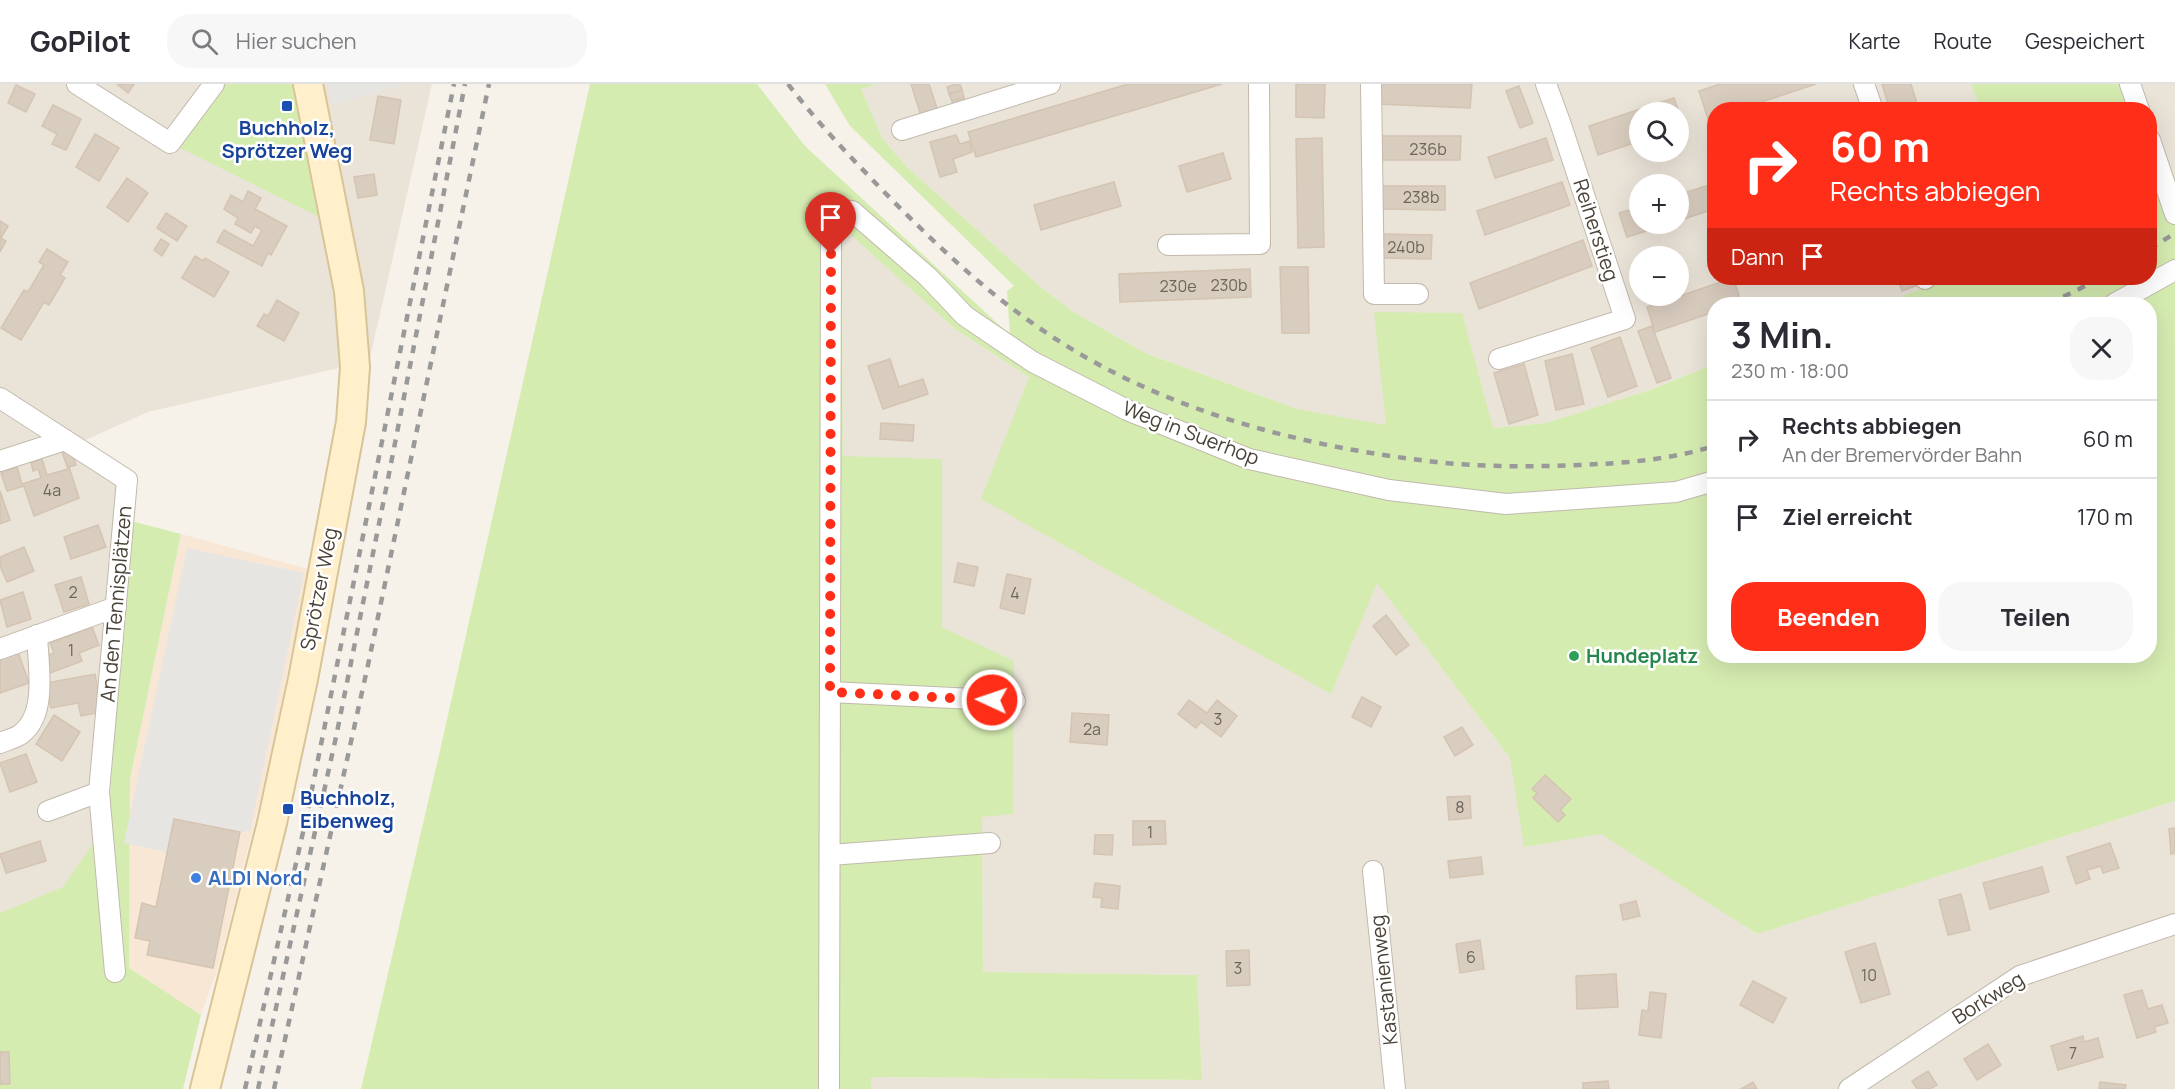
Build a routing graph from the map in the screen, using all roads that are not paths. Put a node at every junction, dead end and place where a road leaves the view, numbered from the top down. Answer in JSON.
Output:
{"nodes":[{"id":1,"x":77,"y":84,"type":"edge"},
{"id":2,"x":214,"y":84,"type":"edge"},
{"id":3,"x":308,"y":84,"type":"edge"},
{"id":4,"x":1050,"y":84,"type":"edge"},
{"id":5,"x":1259,"y":84,"type":"edge"},
{"id":6,"x":1371,"y":84,"type":"edge"},
{"id":7,"x":1546,"y":84,"type":"edge"},
{"id":8,"x":1864,"y":84,"type":"edge"},
{"id":9,"x":2130,"y":84,"type":"edge"},
{"id":10,"x":1870,"y":102,"type":"edge"},
{"id":11,"x":2136,"y":102,"type":"edge"},
{"id":12,"x":902,"y":130,"type":"dead end"},
{"id":13,"x":2157,"y":161,"type":"edge"},
{"id":14,"x":2175,"y":214,"type":"edge"},
{"id":15,"x":1168,"y":245,"type":"dead end"},
{"id":16,"x":2175,"y":270,"type":"edge"},
{"id":17,"x":2157,"y":280,"type":"edge"},
{"id":18,"x":2149,"y":285,"type":"edge"},
{"id":19,"x":1418,"y":294,"type":"dead end"},
{"id":20,"x":2127,"y":297,"type":"edge"},
{"id":21,"x":1499,"y":358,"type":"dead end"},
{"id":22,"x":0,"y":398,"type":"edge"},
{"id":23,"x":69,"y":443,"type":"junction"},
{"id":24,"x":0,"y":461,"type":"edge"},
{"id":25,"x":1707,"y":483,"type":"edge"},
{"id":26,"x":116,"y":607,"type":"junction"},
{"id":27,"x":37,"y":635,"type":"junction"},
{"id":28,"x":0,"y":649,"type":"edge"},
{"id":29,"x":830,"y":692,"type":"junction"},
{"id":30,"x":1015,"y":701,"type":"dead end"},
{"id":31,"x":0,"y":743,"type":"edge"},
{"id":32,"x":99,"y":792,"type":"junction"},
{"id":33,"x":48,"y":811,"type":"dead end"},
{"id":34,"x":990,"y":843,"type":"dead end"},
{"id":35,"x":830,"y":855,"type":"junction"},
{"id":36,"x":1373,"y":871,"type":"dead end"},
{"id":37,"x":2175,"y":924,"type":"edge"},
{"id":38,"x":115,"y":972,"type":"dead end"},
{"id":39,"x":205,"y":1089,"type":"edge"},
{"id":40,"x":829,"y":1089,"type":"edge"},
{"id":41,"x":1395,"y":1089,"type":"edge"},
{"id":42,"x":1848,"y":1089,"type":"edge"}],
"edges":[{"from":1,"to":2,"type":"street"},
{"from":3,"to":39,"type":"street","name":"Sprötzer Weg"},
{"from":4,"to":12,"type":"street"},
{"from":5,"to":15,"type":"street"},
{"from":6,"to":19,"type":"street"},
{"from":7,"to":21,"type":"street","name":"Reiherstieg"},
{"from":8,"to":10,"type":"street"},
{"from":9,"to":11,"type":"street"},
{"from":13,"to":14,"type":"street"},
{"from":16,"to":17,"type":"street"},
{"from":18,"to":20,"type":"street"},
{"from":22,"to":23,"type":"street"},
{"from":23,"to":24,"type":"street"},
{"from":23,"to":26,"type":"street","name":"An den Tennisplätzen"},
{"from":25,"to":29,"type":"street","name":"Weg in Suerhop"},
{"from":26,"to":27,"type":"street"},
{"from":26,"to":32,"type":"street","name":"An den Tennisplätzen"},
{"from":27,"to":28,"type":"street"},
{"from":27,"to":31,"type":"street"},
{"from":29,"to":30,"type":"street"},
{"from":29,"to":35,"type":"street"},
{"from":32,"to":33,"type":"street"},
{"from":32,"to":38,"type":"street","name":"An den Tennisplätzen"},
{"from":34,"to":35,"type":"street"},
{"from":35,"to":40,"type":"street"},
{"from":36,"to":41,"type":"street","name":"Kastanienweg"},
{"from":37,"to":42,"type":"street","name":"Borkweg"}]}
